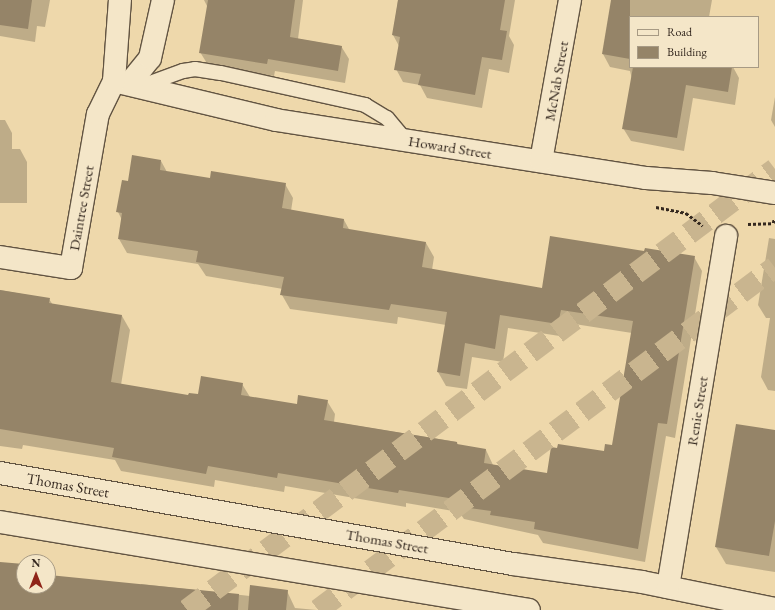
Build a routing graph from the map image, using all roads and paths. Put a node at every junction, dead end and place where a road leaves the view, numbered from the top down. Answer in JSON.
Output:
{"nodes":[{"id":1,"x":120,"y":0,"type":"edge"},
{"id":2,"x":163,"y":0,"type":"edge"},
{"id":3,"x":570,"y":0,"type":"edge"},
{"id":4,"x":127,"y":84,"type":"junction"},
{"id":5,"x":406,"y":141,"type":"junction"},
{"id":6,"x":541,"y":161,"type":"junction"},
{"id":7,"x":646,"y":178,"type":"junction"},
{"id":8,"x":775,"y":193,"type":"edge"},
{"id":9,"x":775,"y":217,"type":"edge"},
{"id":10,"x":749,"y":224,"type":"dead end"},
{"id":11,"x":725,"y":242,"type":"joint"},
{"id":12,"x":0,"y":257,"type":"edge"},
{"id":13,"x":0,"y":472,"type":"edge"},
{"id":14,"x":0,"y":522,"type":"edge"},
{"id":15,"x":668,"y":587,"type":"junction"},
{"id":16,"x":775,"y":609,"type":"edge"},
{"id":17,"x":529,"y":610,"type":"edge"}],
"edges":[{"from":1,"to":4,"type":"street"},
{"from":2,"to":4,"type":"street"},
{"from":3,"to":6,"type":"street","name":"McNab Street"},
{"from":4,"to":5,"type":"street","name":"Howard Street"},
{"from":4,"to":5,"type":"lane"},
{"from":4,"to":12,"type":"street","name":"Daintree Street"},
{"from":5,"to":6,"type":"street","name":"Howard Street"},
{"from":6,"to":7,"type":"street","name":"Howard Street"},
{"from":7,"to":8,"type":"street","name":"Howard Street"},
{"from":7,"to":11,"type":"path"},
{"from":9,"to":10,"type":"path"},
{"from":11,"to":15,"type":"street","name":"Renie Street"},
{"from":13,"to":15,"type":"street","name":"Thomas Street"},
{"from":14,"to":17,"type":"street"},
{"from":15,"to":16,"type":"street","name":"Thomas Street"}]}
